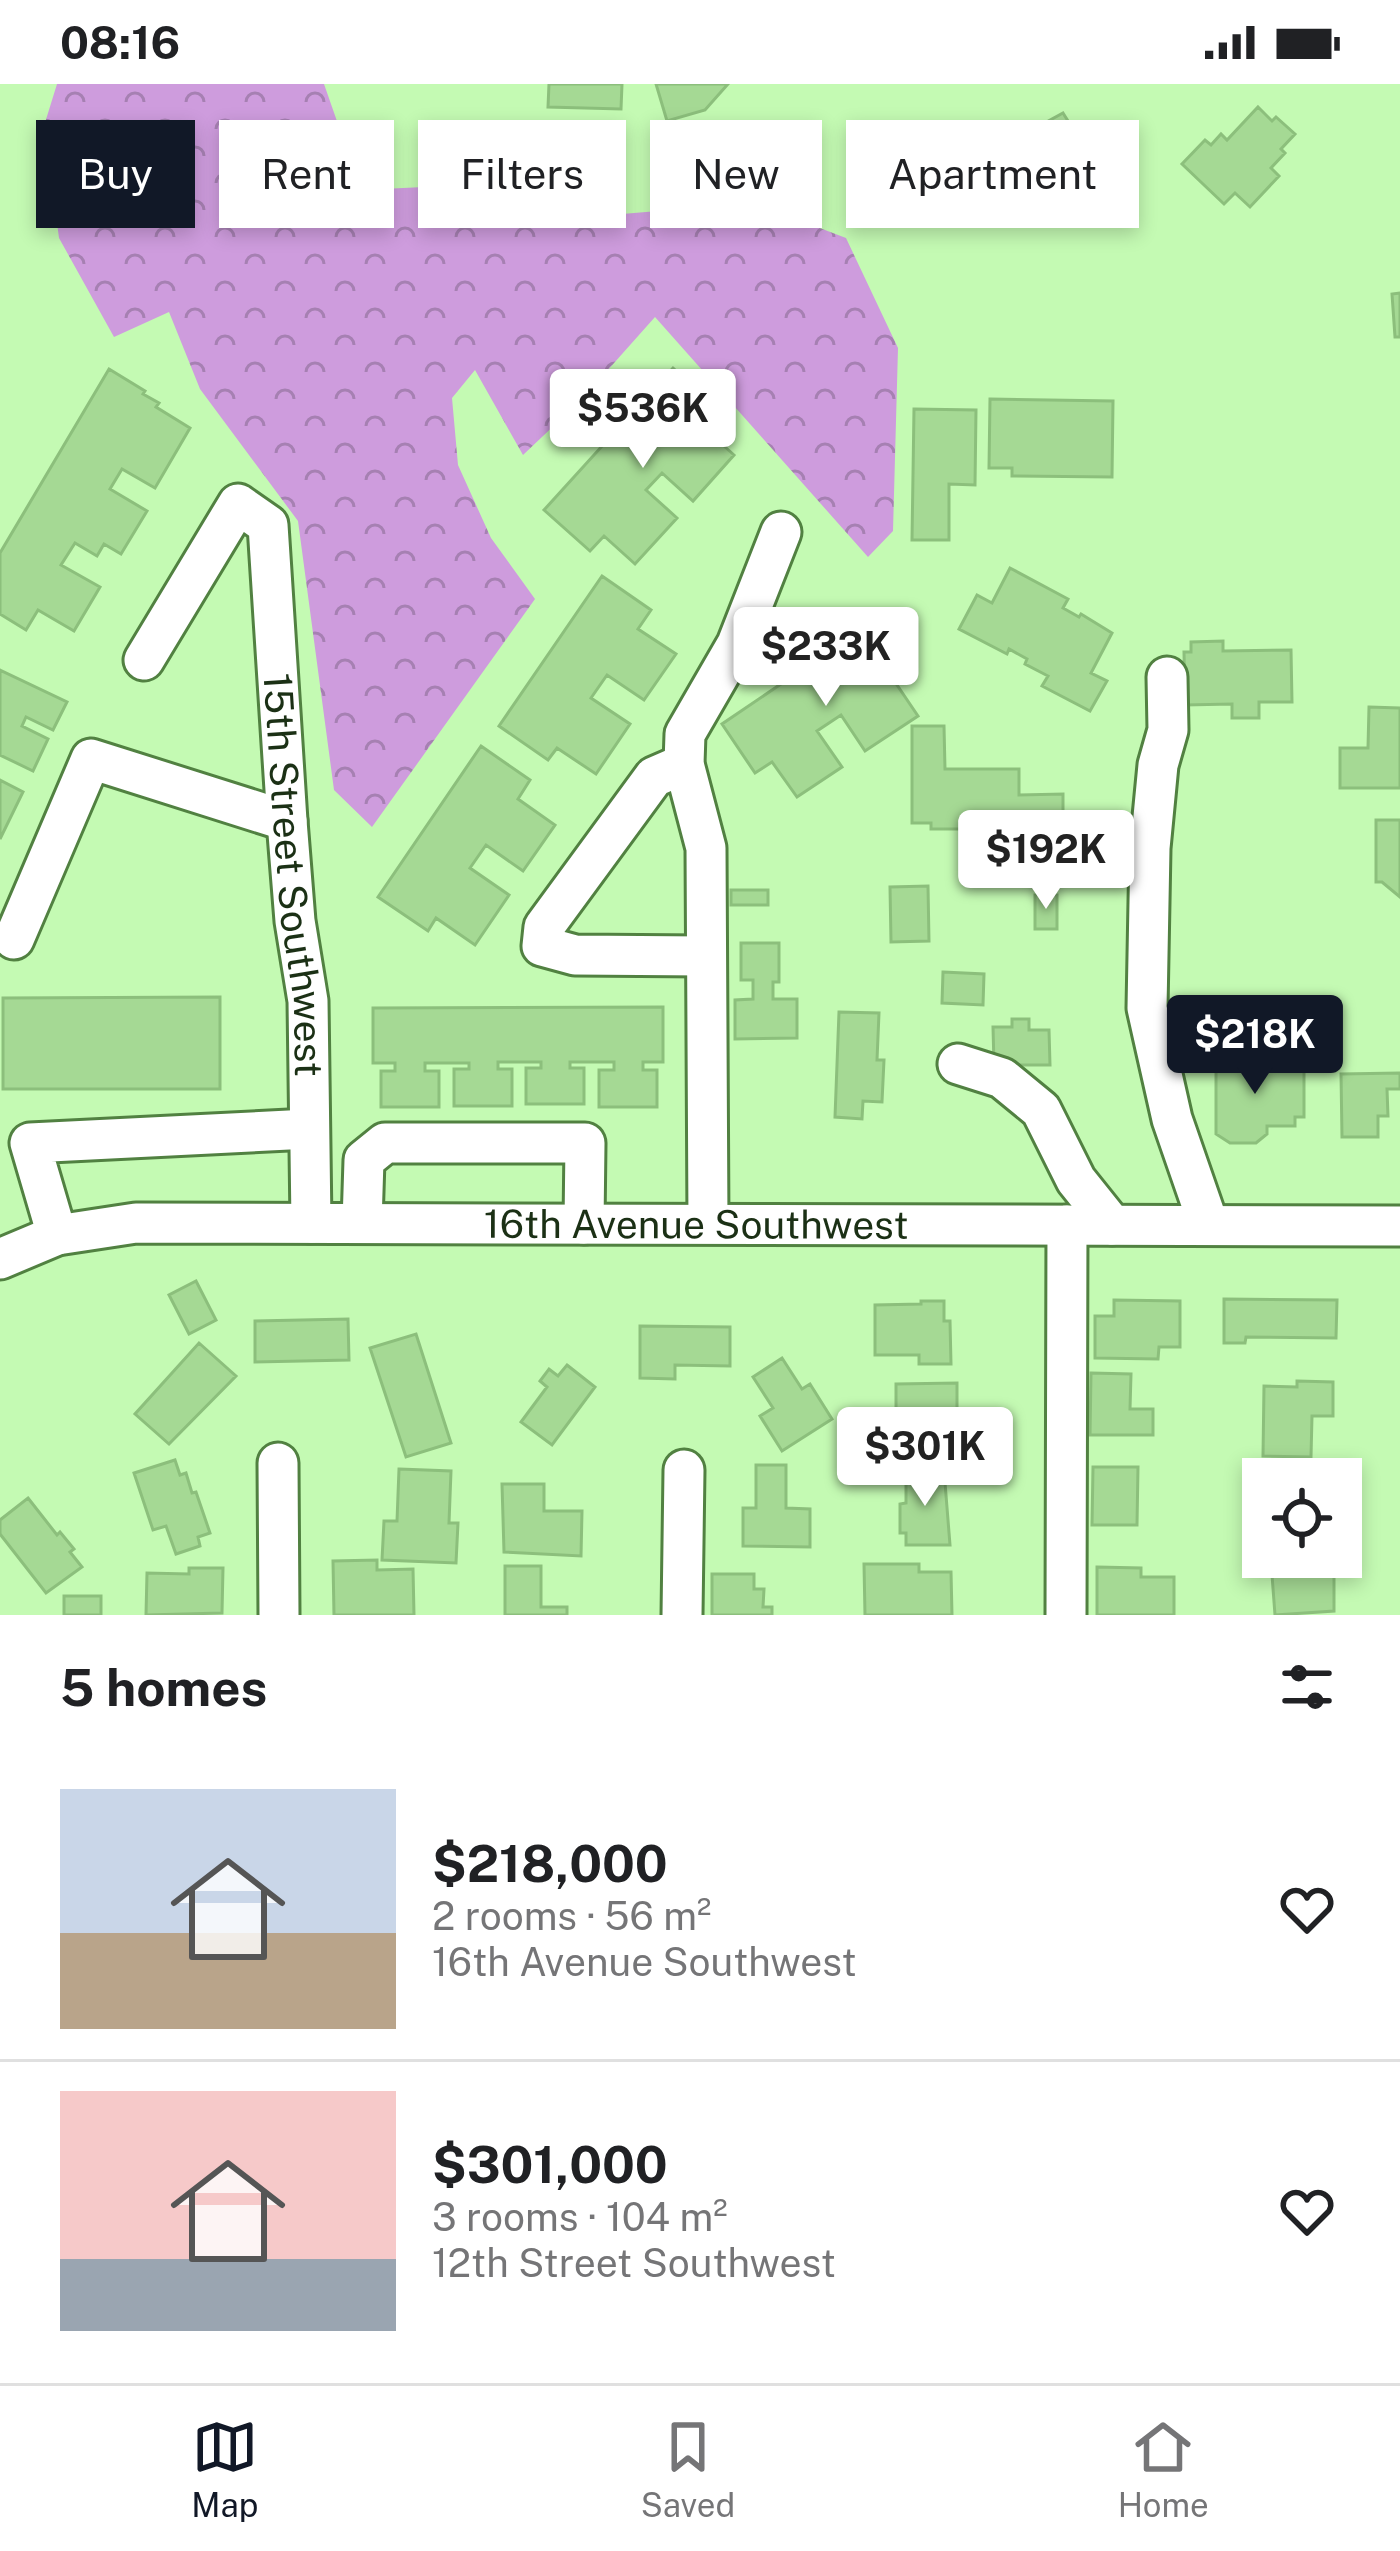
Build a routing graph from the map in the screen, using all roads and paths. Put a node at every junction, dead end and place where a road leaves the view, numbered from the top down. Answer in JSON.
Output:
{"nodes":[{"id":1,"x":781,"y":532,"type":"dead end"},
{"id":2,"x":144,"y":660,"type":"dead end"},
{"id":3,"x":1167,"y":677,"type":"dead end"},
{"id":4,"x":684,"y":764,"type":"junction"},
{"id":5,"x":286,"y":821,"type":"junction"},
{"id":6,"x":14,"y":938,"type":"dead end"},
{"id":7,"x":704,"y":956,"type":"junction"},
{"id":8,"x":958,"y":1064,"type":"dead end"},
{"id":9,"x":309,"y":1129,"type":"junction"},
{"id":10,"x":15,"y":1144,"type":"edge"},
{"id":11,"x":311,"y":1223,"type":"junction"},
{"id":12,"x":362,"y":1223,"type":"junction"},
{"id":13,"x":708,"y":1223,"type":"junction"},
{"id":14,"x":1208,"y":1223,"type":"junction"},
{"id":15,"x":584,"y":1224,"type":"junction"},
{"id":16,"x":1067,"y":1225,"type":"junction"},
{"id":17,"x":1112,"y":1225,"type":"junction"},
{"id":18,"x":1400,"y":1226,"type":"edge"},
{"id":19,"x":57,"y":1234,"type":"junction"},
{"id":20,"x":0,"y":1259,"type":"edge"},
{"id":21,"x":278,"y":1463,"type":"dead end"},
{"id":22,"x":684,"y":1470,"type":"dead end"},
{"id":23,"x":279,"y":1615,"type":"edge"},
{"id":24,"x":682,"y":1615,"type":"edge"},
{"id":25,"x":1066,"y":1615,"type":"edge"}],
"edges":[{"from":1,"to":4,"type":"street"},
{"from":2,"to":5,"type":"street","name":"15th Street Southwest"},
{"from":3,"to":14,"type":"street"},
{"from":4,"to":7,"type":"street"},
{"from":4,"to":7,"type":"street"},
{"from":5,"to":6,"type":"street"},
{"from":5,"to":9,"type":"street","name":"15th Street Southwest"},
{"from":7,"to":13,"type":"street"},
{"from":8,"to":17,"type":"street"},
{"from":9,"to":10,"type":"street"},
{"from":9,"to":11,"type":"street","name":"15th Street Southwest"},
{"from":10,"to":19,"type":"street"},
{"from":11,"to":12,"type":"street","name":"16th Avenue Southwest"},
{"from":11,"to":19,"type":"street","name":"16th Avenue Southwest"},
{"from":12,"to":15,"type":"street","name":"16th Avenue Southwest"},
{"from":12,"to":15,"type":"street"},
{"from":13,"to":15,"type":"street","name":"16th Avenue Southwest"},
{"from":13,"to":16,"type":"street","name":"16th Avenue Southwest"},
{"from":14,"to":17,"type":"street","name":"16th Avenue Southwest"},
{"from":14,"to":18,"type":"street","name":"16th Avenue Southwest"},
{"from":16,"to":17,"type":"street","name":"16th Avenue Southwest"},
{"from":16,"to":25,"type":"street"},
{"from":19,"to":20,"type":"street","name":"16th Avenue Southwest"},
{"from":21,"to":23,"type":"street"},
{"from":22,"to":24,"type":"street"}]}
